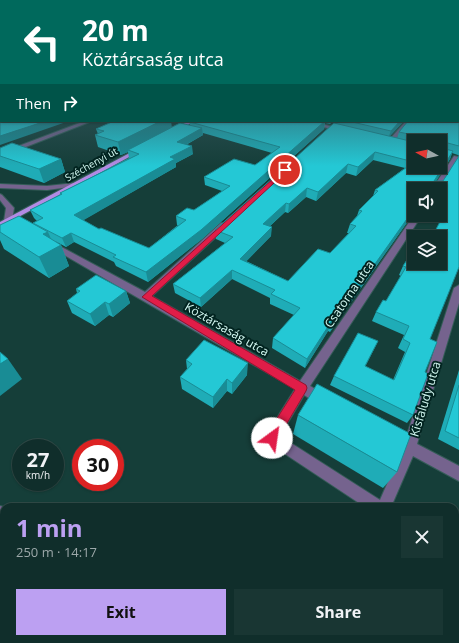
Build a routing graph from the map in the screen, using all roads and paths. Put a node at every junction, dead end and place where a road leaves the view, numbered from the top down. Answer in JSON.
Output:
{"nodes":[{"id":1,"x":87,"y":122,"type":"edge"},
{"id":2,"x":190,"y":122,"type":"edge"},
{"id":3,"x":305,"y":122,"type":"edge"},
{"id":4,"x":337,"y":122,"type":"edge"},
{"id":5,"x":408,"y":122,"type":"edge"},
{"id":6,"x":328,"y":130,"type":"junction"},
{"id":7,"x":346,"y":131,"type":"edge"},
{"id":8,"x":171,"y":132,"type":"edge"},
{"id":9,"x":383,"y":140,"type":"edge"},
{"id":10,"x":391,"y":142,"type":"junction"},
{"id":11,"x":151,"y":143,"type":"edge"},
{"id":12,"x":399,"y":143,"type":"edge"},
{"id":13,"x":0,"y":155,"type":"edge"},
{"id":14,"x":455,"y":157,"type":"edge"},
{"id":15,"x":439,"y":182,"type":"edge"},
{"id":16,"x":75,"y":185,"type":"junction"},
{"id":17,"x":0,"y":186,"type":"edge"},
{"id":18,"x":0,"y":196,"type":"edge"},
{"id":19,"x":233,"y":218,"type":"edge"},
{"id":20,"x":413,"y":222,"type":"edge"},
{"id":21,"x":4,"y":223,"type":"edge"},
{"id":22,"x":22,"y":229,"type":"edge"},
{"id":23,"x":43,"y":240,"type":"edge"},
{"id":24,"x":459,"y":288,"type":"edge"},
{"id":25,"x":146,"y":297,"type":"junction"},
{"id":26,"x":302,"y":388,"type":"junction"},
{"id":27,"x":329,"y":403,"type":"edge"},
{"id":28,"x":383,"y":432,"type":"edge"},
{"id":29,"x":410,"y":447,"type":"junction"},
{"id":30,"x":459,"y":474,"type":"edge"},
{"id":31,"x":372,"y":503,"type":"edge"},
{"id":32,"x":386,"y":503,"type":"edge"}],
"edges":[{"from":1,"to":13,"type":"street"},
{"from":2,"to":8,"type":"main road"},
{"from":3,"to":6,"type":"street"},
{"from":4,"to":6,"type":"street"},
{"from":5,"to":10,"type":"street"},
{"from":6,"to":7,"type":"street"},
{"from":9,"to":10,"type":"street"},
{"from":10,"to":12,"type":"street"},
{"from":11,"to":16,"type":"main road","name":"Széchenyi út"},
{"from":14,"to":15,"type":"street"},
{"from":16,"to":17,"type":"street"},
{"from":16,"to":21,"type":"main road","name":"Széchenyi út"},
{"from":18,"to":21,"type":"street"},
{"from":19,"to":25,"type":"street"},
{"from":20,"to":26,"type":"street","name":"Csatorna utca"},
{"from":21,"to":22,"type":"street"},
{"from":23,"to":25,"type":"street","name":"Köztársaság utca"},
{"from":24,"to":29,"type":"street","name":"Kisfaludy utca"},
{"from":25,"to":26,"type":"street","name":"Köztársaság utca"},
{"from":26,"to":27,"type":"street","name":"Köztársaság utca"},
{"from":26,"to":31,"type":"street"},
{"from":28,"to":29,"type":"street"},
{"from":29,"to":30,"type":"street"},
{"from":29,"to":32,"type":"street","name":"Kisfaludy utca"}]}
